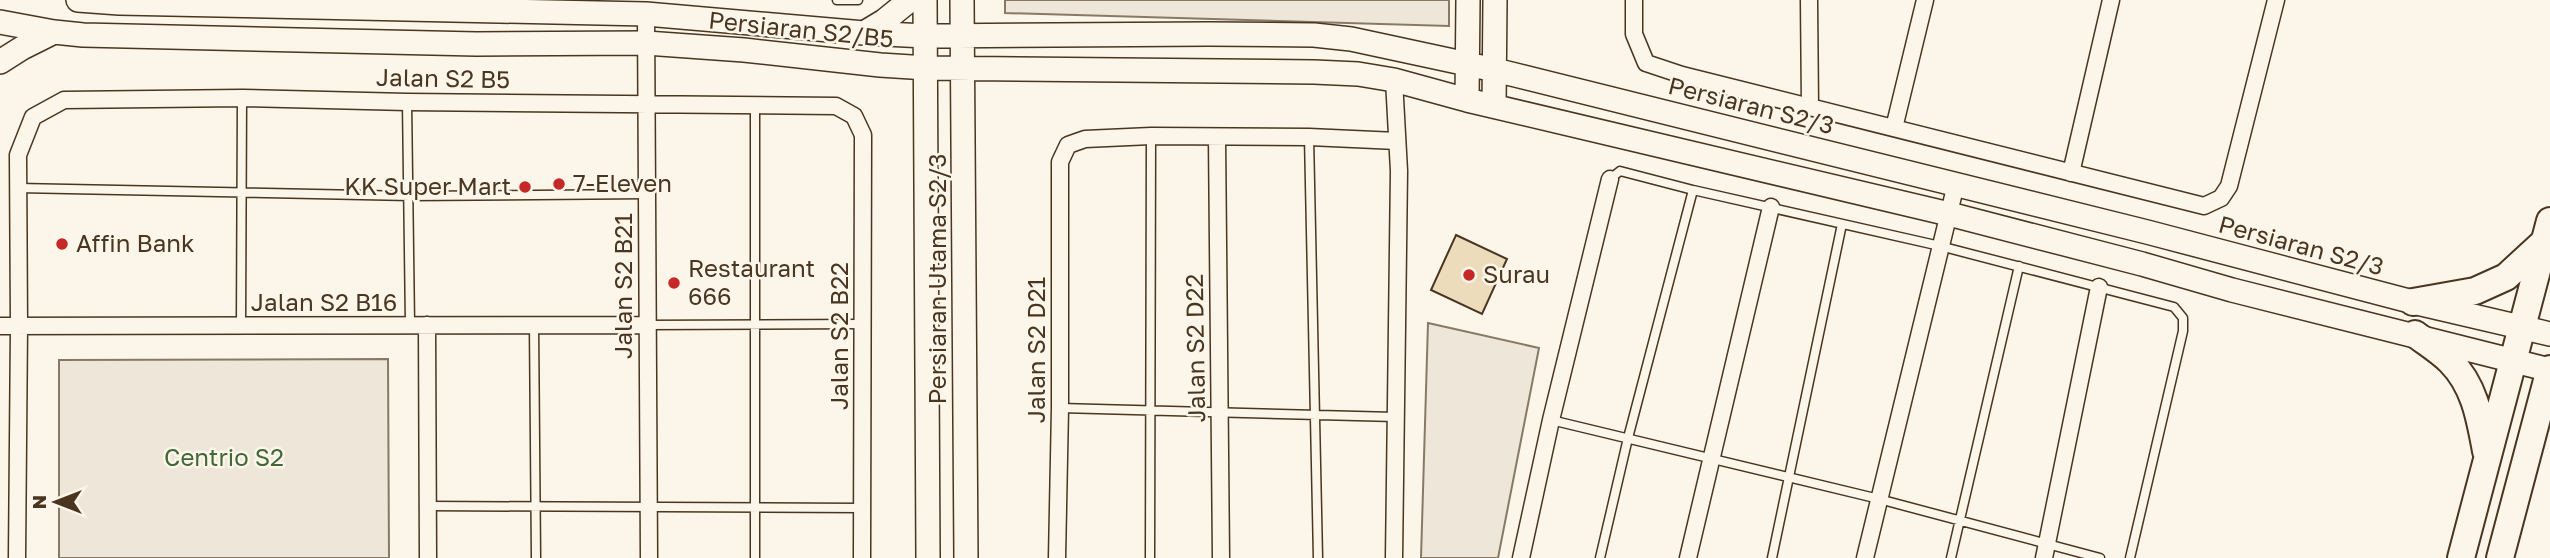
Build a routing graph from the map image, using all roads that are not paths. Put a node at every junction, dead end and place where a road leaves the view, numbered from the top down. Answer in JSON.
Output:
{"nodes":[{"id":1,"x":79,"y":0,"type":"edge"},
{"id":2,"x":837,"y":0,"type":"edge"},
{"id":3,"x":858,"y":0,"type":"edge"},
{"id":4,"x":910,"y":0,"type":"edge"},
{"id":5,"x":925,"y":0,"type":"edge"},
{"id":6,"x":962,"y":0,"type":"edge"},
{"id":7,"x":1468,"y":0,"type":"edge"},
{"id":8,"x":1495,"y":0,"type":"edge"},
{"id":9,"x":1634,"y":0,"type":"edge"},
{"id":10,"x":1809,"y":0,"type":"edge"},
{"id":11,"x":1925,"y":0,"type":"edge"},
{"id":12,"x":2111,"y":0,"type":"edge"},
{"id":13,"x":2276,"y":0,"type":"edge"},
{"id":14,"x":646,"y":10,"type":"junction"},
{"id":15,"x":0,"y":22,"type":"edge"},
{"id":16,"x":54,"y":32,"type":"junction"},
{"id":17,"x":864,"y":33,"type":"junction"},
{"id":18,"x":926,"y":36,"type":"junction"},
{"id":19,"x":962,"y":36,"type":"junction"},
{"id":20,"x":646,"y":43,"type":"junction"},
{"id":21,"x":0,"y":62,"type":"edge"},
{"id":22,"x":880,"y":65,"type":"junction"},
{"id":23,"x":1468,"y":65,"type":"junction"},
{"id":24,"x":926,"y":68,"type":"junction"},
{"id":25,"x":963,"y":69,"type":"junction"},
{"id":26,"x":1495,"y":70,"type":"junction"},
{"id":27,"x":1394,"y":80,"type":"junction"},
{"id":28,"x":242,"y":98,"type":"junction"},
{"id":29,"x":1467,"y":100,"type":"junction"},
{"id":30,"x":407,"y":102,"type":"junction"},
{"id":31,"x":646,"y":103,"type":"junction"},
{"id":32,"x":1494,"y":106,"type":"junction"},
{"id":33,"x":755,"y":107,"type":"junction"},
{"id":34,"x":1810,"y":107,"type":"junction"},
{"id":35,"x":927,"y":110,"type":"junction"},
{"id":36,"x":854,"y":116,"type":"joint"},
{"id":37,"x":1894,"y":128,"type":"junction"},
{"id":38,"x":1151,"y":136,"type":"junction"},
{"id":39,"x":1309,"y":137,"type":"junction"},
{"id":40,"x":1217,"y":138,"type":"junction"},
{"id":41,"x":1397,"y":141,"type":"junction"},
{"id":42,"x":2071,"y":173,"type":"junction"},
{"id":43,"x":1610,"y":179,"type":"joint"},
{"id":44,"x":1956,"y":184,"type":"junction"},
{"id":45,"x":18,"y":188,"type":"junction"},
{"id":46,"x":1693,"y":190,"type":"junction"},
{"id":47,"x":240,"y":192,"type":"junction"},
{"id":48,"x":647,"y":194,"type":"junction"},
{"id":49,"x":410,"y":196,"type":"junction"},
{"id":50,"x":1772,"y":207,"type":"junction"},
{"id":51,"x":1949,"y":214,"type":"junction"},
{"id":52,"x":1842,"y":224,"type":"junction"},
{"id":53,"x":2547,"y":230,"type":"edge"},
{"id":54,"x":1940,"y":246,"type":"junction"},
{"id":55,"x":2019,"y":266,"type":"junction"},
{"id":56,"x":2099,"y":287,"type":"junction"},
{"id":57,"x":2413,"y":302,"type":"junction"},
{"id":58,"x":754,"y":323,"type":"junction"},
{"id":59,"x":648,"y":324,"type":"junction"},
{"id":60,"x":864,"y":324,"type":"junction"},
{"id":61,"x":410,"y":325,"type":"junction"},
{"id":62,"x":427,"y":325,"type":"junction"},
{"id":63,"x":534,"y":325,"type":"junction"},
{"id":64,"x":0,"y":326,"type":"edge"},
{"id":65,"x":19,"y":326,"type":"junction"},
{"id":66,"x":240,"y":326,"type":"junction"},
{"id":67,"x":2522,"y":328,"type":"junction"},
{"id":68,"x":2415,"y":334,"type":"junction"},
{"id":69,"x":2550,"y":334,"type":"edge"},
{"id":70,"x":2513,"y":360,"type":"junction"},
{"id":71,"x":2550,"y":369,"type":"edge"},
{"id":72,"x":1060,"y":408,"type":"junction"},
{"id":73,"x":1151,"y":411,"type":"junction"},
{"id":74,"x":1219,"y":413,"type":"junction"},
{"id":75,"x":1315,"y":415,"type":"junction"},
{"id":76,"x":1395,"y":417,"type":"junction"},
{"id":77,"x":1551,"y":419,"type":"junction"},
{"id":78,"x":1628,"y":438,"type":"junction"},
{"id":79,"x":2550,"y":451,"type":"edge"},
{"id":80,"x":1709,"y":459,"type":"junction"},
{"id":81,"x":2488,"y":460,"type":"junction"},
{"id":82,"x":1789,"y":478,"type":"junction"},
{"id":83,"x":2520,"y":489,"type":"junction"},
{"id":84,"x":1879,"y":499,"type":"junction"},
{"id":85,"x":428,"y":506,"type":"junction"},
{"id":86,"x":536,"y":506,"type":"junction"},
{"id":87,"x":648,"y":507,"type":"junction"},
{"id":88,"x":755,"y":508,"type":"junction"},
{"id":89,"x":862,"y":508,"type":"junction"},
{"id":90,"x":1959,"y":521,"type":"junction"},
{"id":91,"x":2045,"y":552,"type":"edge"},
{"id":92,"x":17,"y":558,"type":"edge"},
{"id":93,"x":428,"y":558,"type":"edge"},
{"id":94,"x":536,"y":558,"type":"edge"},
{"id":95,"x":649,"y":558,"type":"edge"},
{"id":96,"x":755,"y":558,"type":"edge"},
{"id":97,"x":862,"y":558,"type":"edge"},
{"id":98,"x":928,"y":558,"type":"edge"},
{"id":99,"x":966,"y":558,"type":"edge"},
{"id":100,"x":1057,"y":558,"type":"edge"},
{"id":101,"x":1150,"y":558,"type":"edge"},
{"id":102,"x":1221,"y":558,"type":"edge"},
{"id":103,"x":1318,"y":558,"type":"edge"},
{"id":104,"x":1394,"y":558,"type":"edge"},
{"id":105,"x":1521,"y":558,"type":"edge"},
{"id":106,"x":1600,"y":558,"type":"edge"},
{"id":107,"x":1688,"y":558,"type":"edge"},
{"id":108,"x":1772,"y":558,"type":"edge"},
{"id":109,"x":1865,"y":558,"type":"edge"},
{"id":110,"x":1951,"y":558,"type":"edge"},
{"id":111,"x":2100,"y":558,"type":"edge"},
{"id":112,"x":2130,"y":558,"type":"edge"},
{"id":113,"x":2460,"y":558,"type":"edge"},
{"id":114,"x":2500,"y":558,"type":"edge"}],
"edges":[{"from":1,"to":14,"type":"main road","name":"Persiaran S2/B5"},
{"from":2,"to":3,"type":"lane"},
{"from":4,"to":17,"type":"main road"},
{"from":5,"to":18,"type":"main road","name":"Persiaran Utama S2/3"},
{"from":6,"to":19,"type":"main road","name":"Persiaran Utama S2/3"},
{"from":7,"to":23,"type":"main road"},
{"from":8,"to":26,"type":"main road"},
{"from":9,"to":34,"type":"street"},
{"from":10,"to":34,"type":"street"},
{"from":11,"to":37,"type":"street"},
{"from":12,"to":42,"type":"street"},
{"from":13,"to":42,"type":"street"},
{"from":14,"to":17,"type":"main road","name":"Persiaran S2/B5"},
{"from":14,"to":20,"type":"street","name":"Jalan S2 B21"},
{"from":15,"to":16,"type":"main road","name":"Persiaran S2/B5"},
{"from":16,"to":20,"type":"main road","name":"Persiaran S2/B5"},
{"from":16,"to":21,"type":"main road"},
{"from":17,"to":18,"type":"main road","name":"Persiaran S2/B5"},
{"from":18,"to":19,"type":"main road","name":"Persiaran S2/3"},
{"from":18,"to":24,"type":"main road","name":"Persiaran Utama S2/3"},
{"from":19,"to":23,"type":"main road","name":"Persiaran S2/3"},
{"from":19,"to":25,"type":"main road","name":"Persiaran Utama S2/3"},
{"from":20,"to":22,"type":"main road","name":"Persiaran S2/B5"},
{"from":20,"to":31,"type":"street","name":"Jalan S2 B21"},
{"from":22,"to":24,"type":"main road","name":"Persiaran S2/B5"},
{"from":22,"to":35,"type":"main road"},
{"from":23,"to":26,"type":"main road","name":"Persiaran S2/3"},
{"from":23,"to":29,"type":"main road"},
{"from":24,"to":25,"type":"main road","name":"Persiaran S2/B5"},
{"from":24,"to":35,"type":"main road","name":"Persiaran Utama S2/3"},
{"from":25,"to":27,"type":"main road","name":"Persiaran S2/B5"},
{"from":25,"to":99,"type":"main road","name":"Persiaran Utama S2/3"},
{"from":26,"to":32,"type":"main road"},
{"from":26,"to":44,"type":"main road","name":"Persiaran S2/3"},
{"from":27,"to":29,"type":"main road","name":"Persiaran S2/B5"},
{"from":27,"to":41,"type":"street"},
{"from":28,"to":30,"type":"street","name":"Jalan S2 B5"},
{"from":28,"to":45,"type":"street","name":"Jalan S2 B5"},
{"from":28,"to":47,"type":"lane"},
{"from":29,"to":32,"type":"main road","name":"Persiaran S2/B5"},
{"from":30,"to":31,"type":"street","name":"Jalan S2 B5"},
{"from":30,"to":49,"type":"lane"},
{"from":31,"to":33,"type":"street","name":"Jalan S2 B5"},
{"from":31,"to":48,"type":"street","name":"Jalan S2 B21"},
{"from":32,"to":51,"type":"main road","name":"Persiaran S2/B5"},
{"from":33,"to":36,"type":"street","name":"Jalan S2 B5"},
{"from":33,"to":58,"type":"lane"},
{"from":34,"to":37,"type":"street"},
{"from":35,"to":98,"type":"main road","name":"Persiaran Utama S2/3"},
{"from":36,"to":60,"type":"street","name":"Jalan S2 B22"},
{"from":37,"to":42,"type":"street"},
{"from":38,"to":40,"type":"street"},
{"from":38,"to":72,"type":"street","name":"Jalan S2 D21"},
{"from":38,"to":73,"type":"lane"},
{"from":39,"to":40,"type":"street"},
{"from":39,"to":41,"type":"street"},
{"from":39,"to":75,"type":"lane"},
{"from":40,"to":74,"type":"street","name":"Jalan S2 D22"},
{"from":41,"to":76,"type":"street"},
{"from":43,"to":46,"type":"lane"},
{"from":43,"to":77,"type":"street"},
{"from":44,"to":51,"type":"street"},
{"from":44,"to":57,"type":"main road","name":"Persiaran S2/3"},
{"from":45,"to":47,"type":"lane"},
{"from":45,"to":65,"type":"street"},
{"from":46,"to":50,"type":"lane"},
{"from":46,"to":78,"type":"lane"},
{"from":47,"to":49,"type":"lane"},
{"from":47,"to":66,"type":"lane"},
{"from":48,"to":49,"type":"lane"},
{"from":48,"to":59,"type":"street","name":"Jalan S2 B21"},
{"from":49,"to":61,"type":"lane"},
{"from":50,"to":52,"type":"lane"},
{"from":50,"to":80,"type":"street"},
{"from":51,"to":54,"type":"street"},
{"from":51,"to":68,"type":"main road","name":"Persiaran S2/B5"},
{"from":52,"to":54,"type":"lane"},
{"from":52,"to":82,"type":"lane"},
{"from":53,"to":57,"type":"main road"},
{"from":53,"to":67,"type":"main road"},
{"from":54,"to":55,"type":"lane"},
{"from":54,"to":84,"type":"street"},
{"from":55,"to":56,"type":"lane"},
{"from":55,"to":90,"type":"lane"},
{"from":56,"to":91,"type":"street"},
{"from":56,"to":112,"type":"lane"},
{"from":57,"to":67,"type":"main road","name":"Persiaran S2/3"},
{"from":58,"to":59,"type":"lane"},
{"from":58,"to":60,"type":"lane"},
{"from":58,"to":88,"type":"lane"},
{"from":59,"to":63,"type":"street","name":"Jalan S2 B16"},
{"from":59,"to":87,"type":"street","name":"Jalan S2 B21"},
{"from":60,"to":89,"type":"street","name":"Jalan S2 B22"},
{"from":61,"to":62,"type":"street","name":"Jalan S2 B16"},
{"from":61,"to":66,"type":"street","name":"Jalan S2 B16"},
{"from":62,"to":63,"type":"street","name":"Jalan S2 B16"},
{"from":62,"to":85,"type":"street"},
{"from":63,"to":86,"type":"lane"},
{"from":64,"to":65,"type":"street","name":"Jalan S2 B16"},
{"from":65,"to":66,"type":"street","name":"Jalan S2 B16"},
{"from":65,"to":92,"type":"street"},
{"from":67,"to":69,"type":"main road","name":"Persiaran S2/3"},
{"from":67,"to":70,"type":"main road"},
{"from":68,"to":70,"type":"main road","name":"Persiaran S2/B5"},
{"from":68,"to":81,"type":"main road"},
{"from":70,"to":71,"type":"main road","name":"Persiaran S2/B5"},
{"from":70,"to":81,"type":"main road"},
{"from":71,"to":83,"type":"main road"},
{"from":72,"to":73,"type":"lane"},
{"from":72,"to":100,"type":"street","name":"Jalan S2 D21"},
{"from":73,"to":74,"type":"lane"},
{"from":73,"to":101,"type":"lane"},
{"from":74,"to":75,"type":"lane"},
{"from":74,"to":102,"type":"street","name":"Jalan S2 D22"},
{"from":75,"to":76,"type":"lane"},
{"from":75,"to":103,"type":"lane"},
{"from":76,"to":104,"type":"street"},
{"from":77,"to":78,"type":"lane"},
{"from":77,"to":105,"type":"street"},
{"from":78,"to":80,"type":"lane"},
{"from":78,"to":106,"type":"lane"},
{"from":79,"to":83,"type":"main road"},
{"from":80,"to":82,"type":"lane"},
{"from":80,"to":107,"type":"street"},
{"from":81,"to":113,"type":"main road"},
{"from":82,"to":84,"type":"lane"},
{"from":82,"to":108,"type":"lane"},
{"from":83,"to":114,"type":"main road"},
{"from":84,"to":90,"type":"lane"},
{"from":84,"to":109,"type":"street"},
{"from":85,"to":86,"type":"lane"},
{"from":85,"to":93,"type":"street"},
{"from":86,"to":87,"type":"lane"},
{"from":86,"to":94,"type":"lane"},
{"from":87,"to":88,"type":"lane"},
{"from":87,"to":95,"type":"street","name":"Jalan S2 B21"},
{"from":88,"to":89,"type":"lane"},
{"from":88,"to":96,"type":"lane"},
{"from":89,"to":97,"type":"street","name":"Jalan S2 B22"},
{"from":90,"to":91,"type":"lane"},
{"from":90,"to":110,"type":"lane"},
{"from":91,"to":111,"type":"lane"}]}
